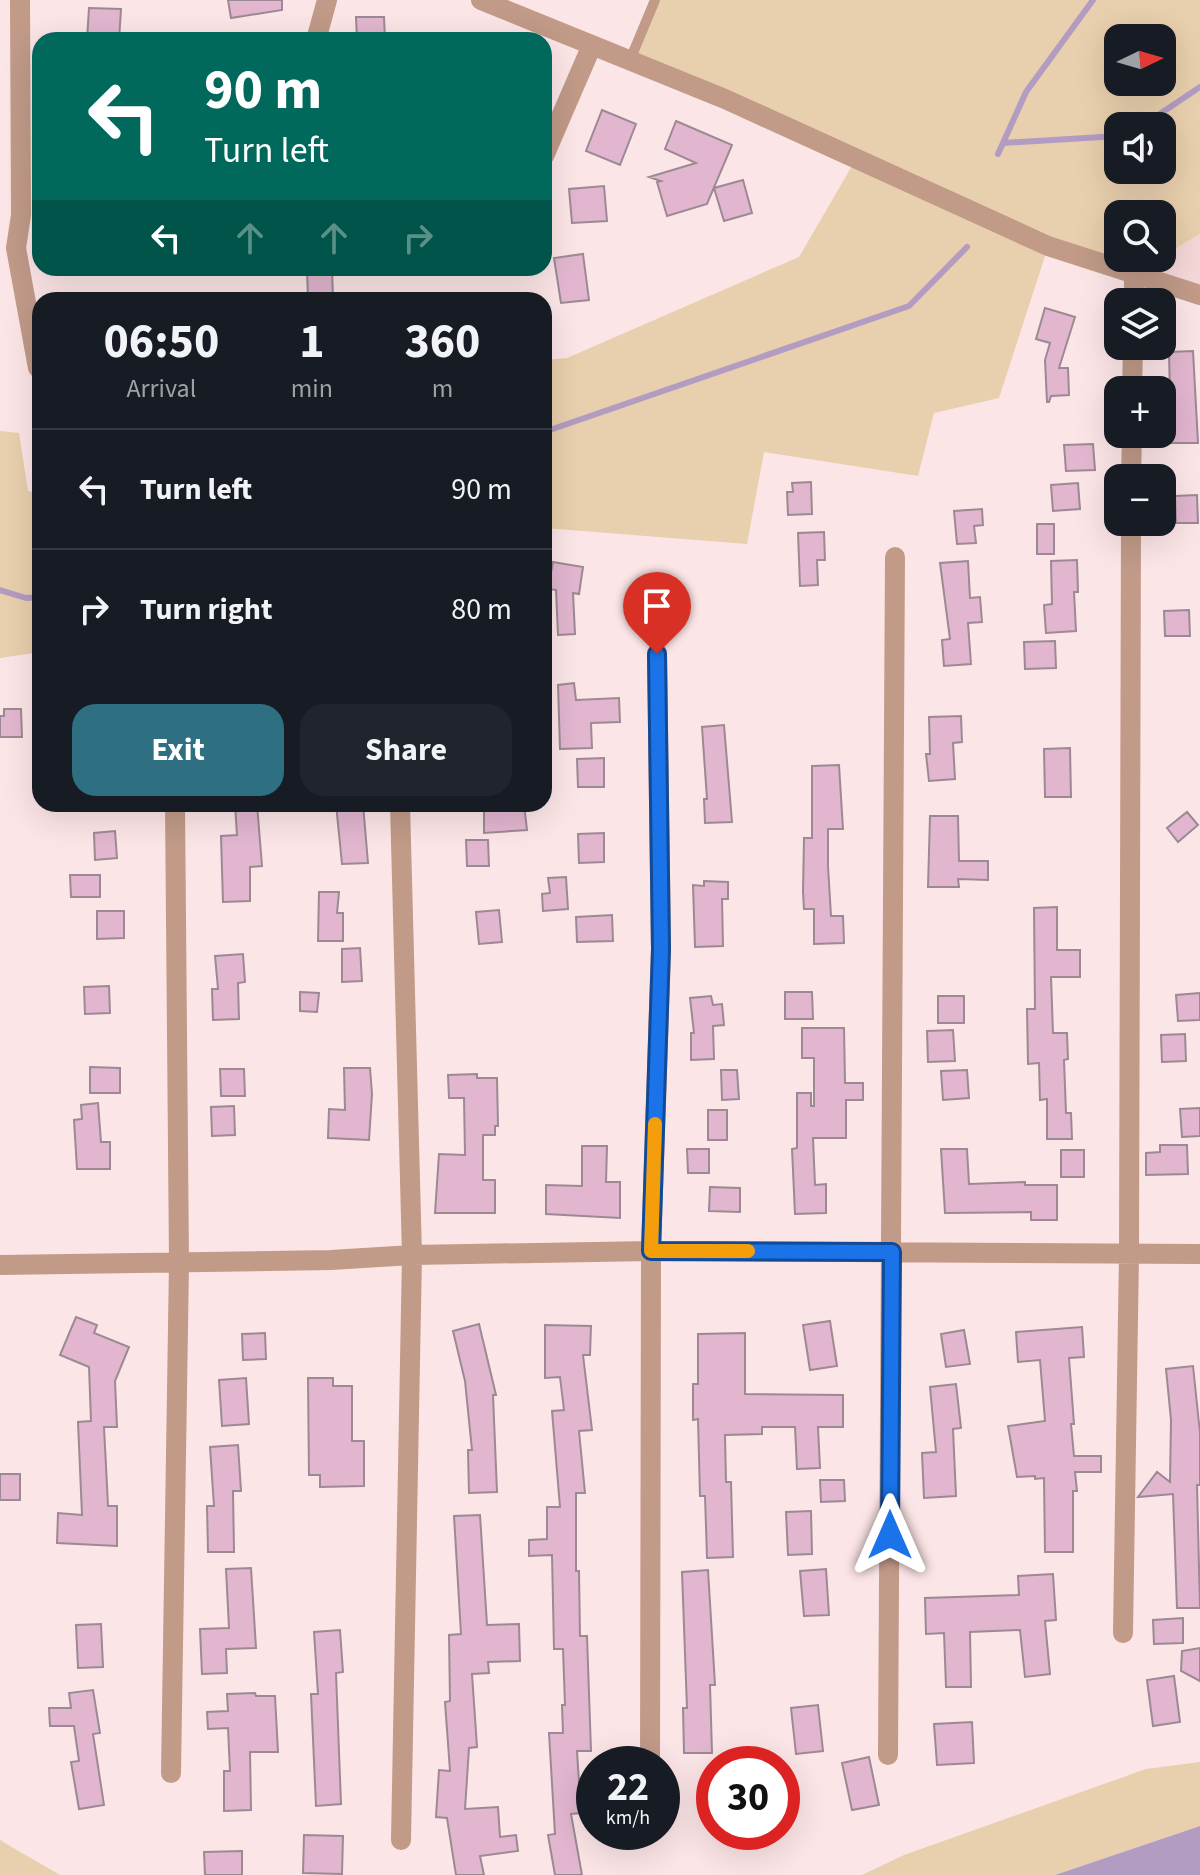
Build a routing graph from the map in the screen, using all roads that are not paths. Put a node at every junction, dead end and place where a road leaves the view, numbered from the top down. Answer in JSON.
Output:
{"nodes":[{"id":1,"x":20,"y":0,"type":"edge"},
{"id":2,"x":327,"y":0,"type":"edge"},
{"id":3,"x":481,"y":0,"type":"edge"},
{"id":4,"x":655,"y":0,"type":"edge"},
{"id":5,"x":318,"y":32,"type":"edge"},
{"id":6,"x":592,"y":45,"type":"junction"},
{"id":7,"x":630,"y":60,"type":"junction"},
{"id":8,"x":552,"y":138,"type":"edge"},
{"id":9,"x":1134,"y":274,"type":"junction"},
{"id":10,"x":1134,"y":288,"type":"edge"},
{"id":11,"x":1200,"y":295,"type":"edge"},
{"id":12,"x":32,"y":335,"type":"edge"},
{"id":13,"x":1131,"y":536,"type":"edge"},
{"id":14,"x":895,"y":557,"type":"dead end"},
{"id":15,"x":657,"y":654,"type":"dead end"},
{"id":16,"x":175,"y":812,"type":"edge"},
{"id":17,"x":400,"y":812,"type":"edge"},
{"id":18,"x":651,"y":1251,"type":"junction"},
{"id":19,"x":892,"y":1252,"type":"junction"},
{"id":20,"x":1129,"y":1254,"type":"junction"},
{"id":21,"x":1200,"y":1254,"type":"edge"},
{"id":22,"x":412,"y":1255,"type":"junction"},
{"id":23,"x":179,"y":1263,"type":"junction"},
{"id":24,"x":0,"y":1265,"type":"edge"},
{"id":25,"x":1123,"y":1633,"type":"dead end"},
{"id":26,"x":650,"y":1746,"type":"edge"},
{"id":27,"x":888,"y":1755,"type":"dead end"},
{"id":28,"x":171,"y":1773,"type":"dead end"},
{"id":29,"x":401,"y":1840,"type":"dead end"}],
"edges":[{"from":1,"to":12,"type":"street"},
{"from":2,"to":5,"type":"street"},
{"from":3,"to":6,"type":"street"},
{"from":4,"to":7,"type":"lane"},
{"from":6,"to":7,"type":"street"},
{"from":6,"to":8,"type":"street"},
{"from":7,"to":9,"type":"street"},
{"from":9,"to":10,"type":"street"},
{"from":9,"to":11,"type":"street"},
{"from":13,"to":20,"type":"street"},
{"from":14,"to":19,"type":"street"},
{"from":15,"to":18,"type":"street"},
{"from":16,"to":23,"type":"street"},
{"from":17,"to":22,"type":"street"},
{"from":18,"to":19,"type":"street"},
{"from":18,"to":22,"type":"street"},
{"from":18,"to":26,"type":"street"},
{"from":19,"to":20,"type":"street"},
{"from":19,"to":27,"type":"street"},
{"from":20,"to":21,"type":"street"},
{"from":20,"to":25,"type":"street"},
{"from":22,"to":23,"type":"street"},
{"from":22,"to":29,"type":"street"},
{"from":23,"to":24,"type":"street"},
{"from":23,"to":28,"type":"street"}]}
